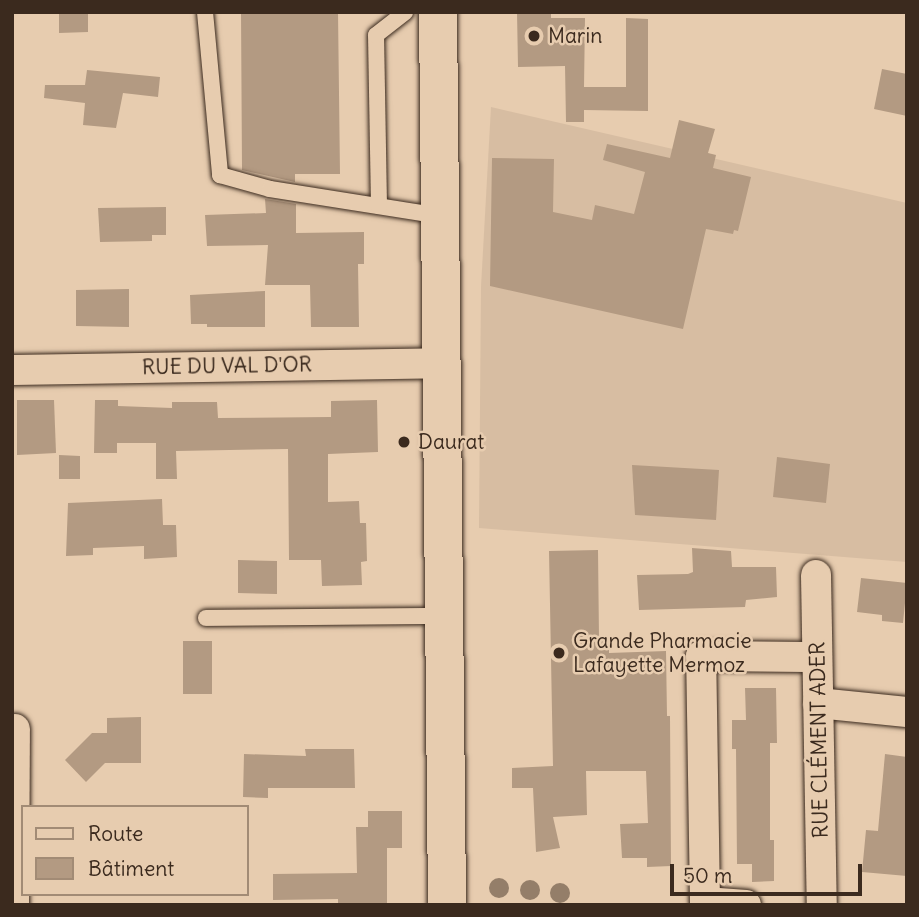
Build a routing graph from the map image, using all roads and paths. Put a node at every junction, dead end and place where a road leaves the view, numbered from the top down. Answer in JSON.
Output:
{"nodes":[{"id":1,"x":205,"y":12,"type":"edge"},
{"id":2,"x":405,"y":12,"type":"edge"},
{"id":3,"x":439,"y":12,"type":"edge"},
{"id":4,"x":379,"y":206,"type":"junction"},
{"id":5,"x":440,"y":216,"type":"junction"},
{"id":6,"x":442,"y":363,"type":"junction"},
{"id":7,"x":12,"y":370,"type":"edge"},
{"id":8,"x":816,"y":575,"type":"dead end"},
{"id":9,"x":444,"y":616,"type":"junction"},
{"id":10,"x":206,"y":618,"type":"dead end"},
{"id":11,"x":816,"y":657,"type":"junction"},
{"id":12,"x":818,"y":704,"type":"junction"},
{"id":13,"x":907,"y":712,"type":"edge"},
{"id":14,"x":15,"y":729,"type":"dead end"},
{"id":15,"x":14,"y":905,"type":"edge"},
{"id":16,"x":447,"y":905,"type":"edge"},
{"id":17,"x":746,"y":905,"type":"edge"},
{"id":18,"x":822,"y":905,"type":"edge"}],
"edges":[{"from":1,"to":4,"type":"lane"},
{"from":2,"to":4,"type":"lane"},
{"from":3,"to":5,"type":"main road"},
{"from":4,"to":5,"type":"lane"},
{"from":5,"to":6,"type":"main road"},
{"from":6,"to":7,"type":"street","name":"RUE DU VAL D'OR"},
{"from":6,"to":9,"type":"main road"},
{"from":8,"to":11,"type":"street","name":"RUE CLÉMENT ADER"},
{"from":9,"to":10,"type":"lane"},
{"from":9,"to":16,"type":"main road"},
{"from":11,"to":12,"type":"street","name":"RUE CLÉMENT ADER"},
{"from":11,"to":17,"type":"street"},
{"from":12,"to":13,"type":"street"},
{"from":12,"to":18,"type":"street","name":"RUE CLÉMENT ADER"},
{"from":14,"to":15,"type":"street"}]}
